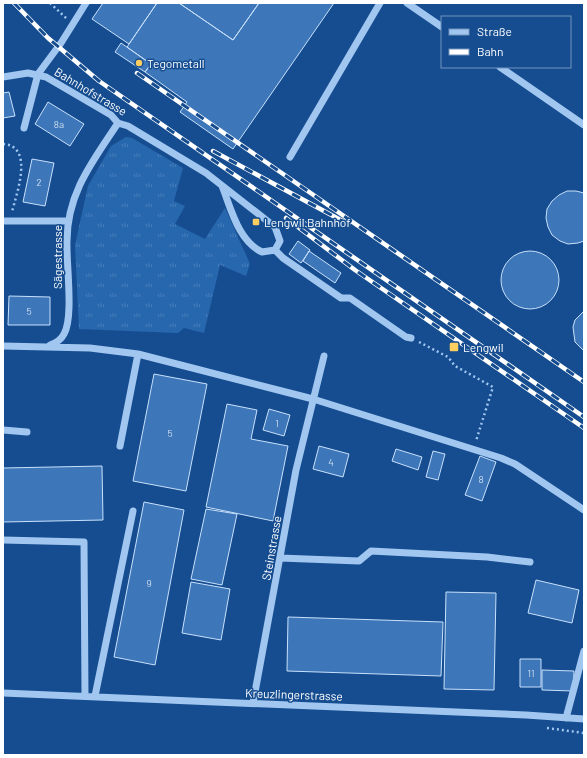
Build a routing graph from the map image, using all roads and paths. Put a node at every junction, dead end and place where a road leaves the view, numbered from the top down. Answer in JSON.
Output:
{"nodes":[{"id":1,"x":50,"y":3,"type":"edge"},
{"id":2,"x":86,"y":3,"type":"edge"},
{"id":3,"x":380,"y":3,"type":"edge"},
{"id":4,"x":407,"y":3,"type":"edge"},
{"id":5,"x":72,"y":24,"type":"junction"},
{"id":6,"x":441,"y":26,"type":"edge"},
{"id":7,"x":501,"y":68,"type":"edge"},
{"id":8,"x":38,"y":74,"type":"junction"},
{"id":9,"x":3,"y":77,"type":"edge"},
{"id":10,"x":118,"y":123,"type":"junction"},
{"id":11,"x":584,"y":124,"type":"edge"},
{"id":12,"x":24,"y":128,"type":"dead end"},
{"id":13,"x":3,"y":144,"type":"edge"},
{"id":14,"x":290,"y":158,"type":"dead end"},
{"id":15,"x":222,"y":186,"type":"junction"},
{"id":16,"x":6,"y":221,"type":"edge"},
{"id":17,"x":68,"y":221,"type":"junction"},
{"id":18,"x":275,"y":250,"type":"junction"},
{"id":19,"x":411,"y":338,"type":"joint"},
{"id":20,"x":3,"y":346,"type":"edge"},
{"id":21,"x":48,"y":346,"type":"junction"},
{"id":22,"x":138,"y":354,"type":"junction"},
{"id":23,"x":324,"y":356,"type":"dead end"},
{"id":24,"x":313,"y":399,"type":"junction"},
{"id":25,"x":3,"y":430,"type":"edge"},
{"id":26,"x":27,"y":432,"type":"dead end"},
{"id":27,"x":476,"y":441,"type":"dead end"},
{"id":28,"x":120,"y":446,"type":"dead end"},
{"id":29,"x":584,"y":510,"type":"edge"},
{"id":30,"x":133,"y":511,"type":"dead end"},
{"id":31,"x":3,"y":540,"type":"edge"},
{"id":32,"x":280,"y":558,"type":"junction"},
{"id":33,"x":530,"y":562,"type":"dead end"},
{"id":34,"x":584,"y":651,"type":"edge"},
{"id":35,"x":3,"y":693,"type":"edge"},
{"id":36,"x":85,"y":696,"type":"junction"},
{"id":37,"x":95,"y":696,"type":"junction"},
{"id":38,"x":253,"y":703,"type":"junction"},
{"id":39,"x":566,"y":718,"type":"junction"},
{"id":40,"x":584,"y":719,"type":"edge"}],
"edges":[{"from":1,"to":5,"type":"path"},
{"from":2,"to":5,"type":"street"},
{"from":3,"to":14,"type":"street"},
{"from":4,"to":6,"type":"street"},
{"from":5,"to":8,"type":"street"},
{"from":7,"to":11,"type":"street"},
{"from":8,"to":9,"type":"street","name":"Bahnhofstrasse"},
{"from":8,"to":10,"type":"street","name":"Bahnhofstrasse"},
{"from":8,"to":12,"type":"street"},
{"from":10,"to":15,"type":"street","name":"Bahnhofstrasse"},
{"from":10,"to":17,"type":"street","name":"Sägestrasse"},
{"from":13,"to":16,"type":"path"},
{"from":15,"to":18,"type":"street","name":"Bahnhofstrasse"},
{"from":15,"to":18,"type":"street"},
{"from":16,"to":17,"type":"street"},
{"from":17,"to":21,"type":"street","name":"Sägestrasse"},
{"from":18,"to":19,"type":"street"},
{"from":19,"to":27,"type":"path"},
{"from":20,"to":21,"type":"street"},
{"from":21,"to":22,"type":"street"},
{"from":22,"to":24,"type":"street"},
{"from":22,"to":28,"type":"street"},
{"from":23,"to":24,"type":"street","name":"Steinstrasse"},
{"from":24,"to":29,"type":"street"},
{"from":24,"to":32,"type":"street","name":"Steinstrasse"},
{"from":25,"to":26,"type":"street"},
{"from":30,"to":37,"type":"street"},
{"from":31,"to":36,"type":"street"},
{"from":32,"to":33,"type":"street"},
{"from":32,"to":38,"type":"street","name":"Steinstrasse"},
{"from":34,"to":39,"type":"street"},
{"from":35,"to":36,"type":"street","name":"Kreuzlingerstrasse"},
{"from":36,"to":37,"type":"street","name":"Kreuzlingerstrasse"},
{"from":37,"to":38,"type":"street","name":"Kreuzlingerstrasse"},
{"from":38,"to":39,"type":"street","name":"Kreuzlingerstrasse"},
{"from":39,"to":40,"type":"street","name":"Kreuzlingerstrasse"}]}
